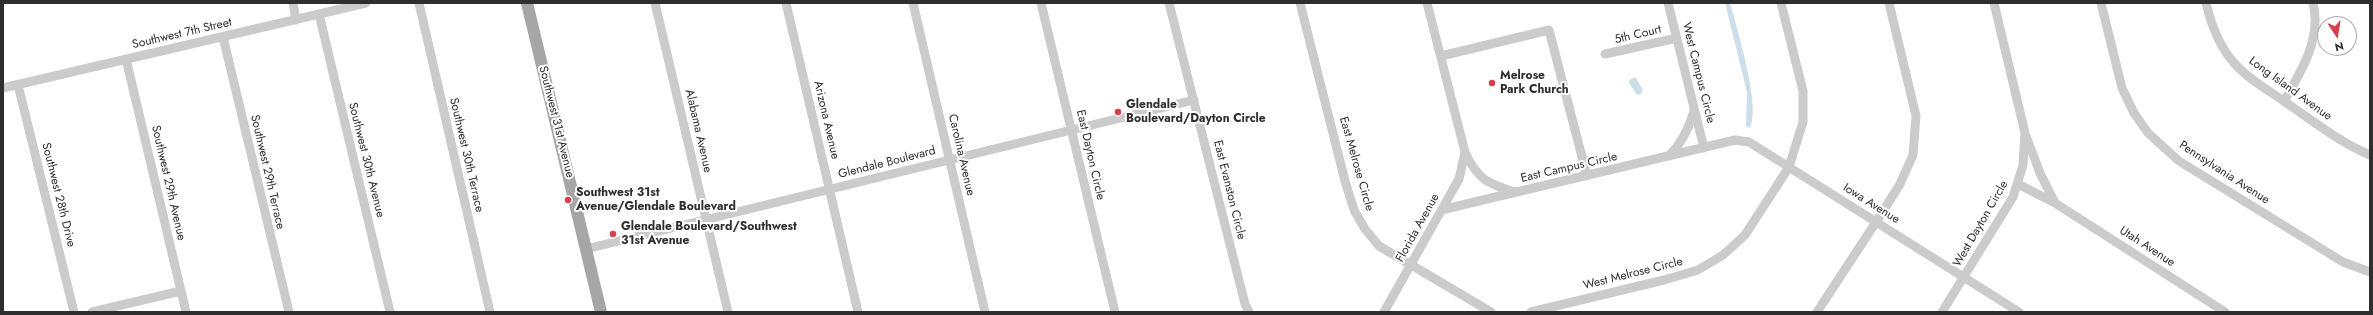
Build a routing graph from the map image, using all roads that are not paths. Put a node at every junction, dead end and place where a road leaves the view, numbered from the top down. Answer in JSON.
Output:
{"nodes":[{"id":1,"x":293,"y":3,"type":"edge"},
{"id":2,"x":366,"y":3,"type":"edge"},
{"id":3,"x":419,"y":3,"type":"edge"},
{"id":4,"x":527,"y":3,"type":"edge"},
{"id":5,"x":655,"y":3,"type":"edge"},
{"id":6,"x":786,"y":3,"type":"edge"},
{"id":7,"x":913,"y":3,"type":"edge"},
{"id":8,"x":1040,"y":3,"type":"edge"},
{"id":9,"x":1170,"y":3,"type":"edge"},
{"id":10,"x":1300,"y":3,"type":"edge"},
{"id":11,"x":1427,"y":3,"type":"edge"},
{"id":12,"x":1668,"y":3,"type":"edge"},
{"id":13,"x":1781,"y":3,"type":"edge"},
{"id":14,"x":1889,"y":3,"type":"edge"},
{"id":15,"x":1994,"y":3,"type":"edge"},
{"id":16,"x":2101,"y":3,"type":"edge"},
{"id":17,"x":2206,"y":3,"type":"edge"},
{"id":18,"x":2313,"y":3,"type":"edge"},
{"id":19,"x":318,"y":14,"type":"junction"},
{"id":20,"x":296,"y":20,"type":"junction"},
{"id":21,"x":223,"y":37,"type":"junction"},
{"id":22,"x":1676,"y":38,"type":"junction"},
{"id":23,"x":1605,"y":54,"type":"dead end"},
{"id":24,"x":1441,"y":56,"type":"junction"},
{"id":25,"x":126,"y":60,"type":"junction"},
{"id":26,"x":18,"y":85,"type":"junction"},
{"id":27,"x":3,"y":88,"type":"edge"},
{"id":28,"x":1194,"y":100,"type":"junction"},
{"id":29,"x":2284,"y":101,"type":"junction"},
{"id":30,"x":1694,"y":110,"type":"junction"},
{"id":31,"x":1072,"y":130,"type":"junction"},
{"id":32,"x":2025,"y":133,"type":"junction"},
{"id":33,"x":1704,"y":148,"type":"junction"},
{"id":34,"x":1466,"y":152,"type":"junction"},
{"id":35,"x":2370,"y":155,"type":"edge"},
{"id":36,"x":1669,"y":156,"type":"junction"},
{"id":37,"x":951,"y":160,"type":"junction"},
{"id":38,"x":1789,"y":167,"type":"junction"},
{"id":39,"x":1587,"y":176,"type":"junction"},
{"id":40,"x":2018,"y":184,"type":"junction"},
{"id":41,"x":830,"y":189,"type":"junction"},
{"id":42,"x":1517,"y":192,"type":"junction"},
{"id":43,"x":2055,"y":203,"type":"junction"},
{"id":44,"x":1441,"y":210,"type":"junction"},
{"id":45,"x":707,"y":220,"type":"junction"},
{"id":46,"x":1877,"y":222,"type":"junction"},
{"id":47,"x":586,"y":249,"type":"junction"},
{"id":48,"x":1411,"y":266,"type":"junction"},
{"id":49,"x":2370,"y":272,"type":"edge"},
{"id":50,"x":1964,"y":278,"type":"junction"},
{"id":51,"x":181,"y":291,"type":"junction"},
{"id":52,"x":74,"y":312,"type":"edge"},
{"id":53,"x":92,"y":312,"type":"edge"},
{"id":54,"x":186,"y":312,"type":"edge"},
{"id":55,"x":289,"y":312,"type":"edge"},
{"id":56,"x":390,"y":312,"type":"edge"},
{"id":57,"x":490,"y":312,"type":"edge"},
{"id":58,"x":601,"y":312,"type":"edge"},
{"id":59,"x":728,"y":312,"type":"edge"},
{"id":60,"x":858,"y":312,"type":"edge"},
{"id":61,"x":985,"y":312,"type":"edge"},
{"id":62,"x":1115,"y":312,"type":"edge"},
{"id":63,"x":1249,"y":312,"type":"edge"},
{"id":64,"x":1384,"y":312,"type":"edge"},
{"id":65,"x":1491,"y":312,"type":"edge"},
{"id":66,"x":1531,"y":312,"type":"edge"},
{"id":67,"x":1817,"y":312,"type":"edge"},
{"id":68,"x":1942,"y":312,"type":"edge"},
{"id":69,"x":2019,"y":312,"type":"edge"},
{"id":70,"x":2225,"y":312,"type":"edge"}],
"edges":[{"from":1,"to":20,"type":"street"},
{"from":2,"to":19,"type":"street","name":"Southwest 7th Street"},
{"from":3,"to":57,"type":"street","name":"Southwest 30th Terrace"},
{"from":4,"to":47,"type":"main road","name":"Southwest 31st Avenue"},
{"from":5,"to":45,"type":"street","name":"Alabama Avenue"},
{"from":6,"to":41,"type":"street","name":"Arizona Avenue"},
{"from":7,"to":37,"type":"street","name":"Carolina Avenue"},
{"from":8,"to":31,"type":"street","name":"East Dayton Circle"},
{"from":9,"to":28,"type":"street","name":"East Evanston Circle"},
{"from":10,"to":48,"type":"street","name":"East Melrose Circle"},
{"from":11,"to":24,"type":"street","name":"East Campus Circle"},
{"from":12,"to":22,"type":"street","name":"West Campus Circle"},
{"from":13,"to":38,"type":"street","name":"West Melrose Circle"},
{"from":14,"to":46,"type":"street"},
{"from":15,"to":32,"type":"street","name":"West Dayton Circle"},
{"from":16,"to":49,"type":"street","name":"Pennsylvania Avenue"},
{"from":17,"to":29,"type":"street","name":"Long Island Avenue"},
{"from":18,"to":29,"type":"street"},
{"from":19,"to":20,"type":"street","name":"Southwest 7th Street"},
{"from":19,"to":56,"type":"street","name":"Southwest 30th Avenue"},
{"from":20,"to":21,"type":"street","name":"Southwest 7th Street"},
{"from":21,"to":25,"type":"street","name":"Southwest 7th Street"},
{"from":21,"to":55,"type":"street","name":"Southwest 29th Terrace"},
{"from":22,"to":23,"type":"street","name":"5th Court"},
{"from":22,"to":30,"type":"street","name":"West Campus Circle"},
{"from":24,"to":34,"type":"street","name":"East Campus Circle"},
{"from":24,"to":39,"type":"street"},
{"from":25,"to":26,"type":"street","name":"Southwest 7th Street"},
{"from":25,"to":51,"type":"street","name":"Southwest 29th Avenue"},
{"from":26,"to":27,"type":"street","name":"Southwest 7th Street"},
{"from":26,"to":52,"type":"street","name":"Southwest 28th Drive"},
{"from":28,"to":31,"type":"street","name":"Glendale Boulevard"},
{"from":28,"to":63,"type":"street","name":"East Evanston Circle"},
{"from":29,"to":35,"type":"street","name":"Long Island Avenue"},
{"from":30,"to":33,"type":"street","name":"West Campus Circle"},
{"from":30,"to":36,"type":"street"},
{"from":31,"to":37,"type":"street","name":"Glendale Boulevard"},
{"from":31,"to":62,"type":"street","name":"East Dayton Circle"},
{"from":32,"to":40,"type":"street","name":"West Dayton Circle"},
{"from":32,"to":43,"type":"street"},
{"from":33,"to":36,"type":"street","name":"East Campus Circle"},
{"from":33,"to":38,"type":"street","name":"Iowa Avenue"},
{"from":34,"to":42,"type":"street","name":"East Campus Circle"},
{"from":34,"to":44,"type":"street","name":"Florida Avenue"},
{"from":36,"to":39,"type":"street","name":"East Campus Circle"},
{"from":37,"to":41,"type":"street","name":"Glendale Boulevard"},
{"from":37,"to":61,"type":"street","name":"Carolina Avenue"},
{"from":38,"to":46,"type":"street","name":"Iowa Avenue"},
{"from":38,"to":66,"type":"street","name":"West Melrose Circle"},
{"from":39,"to":42,"type":"street","name":"East Campus Circle"},
{"from":40,"to":43,"type":"street","name":"Utah Avenue"},
{"from":40,"to":50,"type":"street","name":"West Dayton Circle"},
{"from":41,"to":45,"type":"street","name":"Glendale Boulevard"},
{"from":41,"to":60,"type":"street","name":"Arizona Avenue"},
{"from":42,"to":44,"type":"street"},
{"from":43,"to":70,"type":"street","name":"Utah Avenue"},
{"from":44,"to":48,"type":"street","name":"Florida Avenue"},
{"from":45,"to":47,"type":"street","name":"Glendale Boulevard"},
{"from":45,"to":59,"type":"street","name":"Alabama Avenue"},
{"from":46,"to":50,"type":"street","name":"Iowa Avenue"},
{"from":46,"to":67,"type":"street"},
{"from":47,"to":58,"type":"main road","name":"Southwest 31st Avenue"},
{"from":48,"to":64,"type":"street","name":"Florida Avenue"},
{"from":48,"to":65,"type":"street","name":"East Melrose Circle"},
{"from":50,"to":68,"type":"street","name":"West Dayton Circle"},
{"from":50,"to":69,"type":"street","name":"Iowa Avenue"},
{"from":51,"to":53,"type":"street"},
{"from":51,"to":54,"type":"street","name":"Southwest 29th Avenue"}]}
